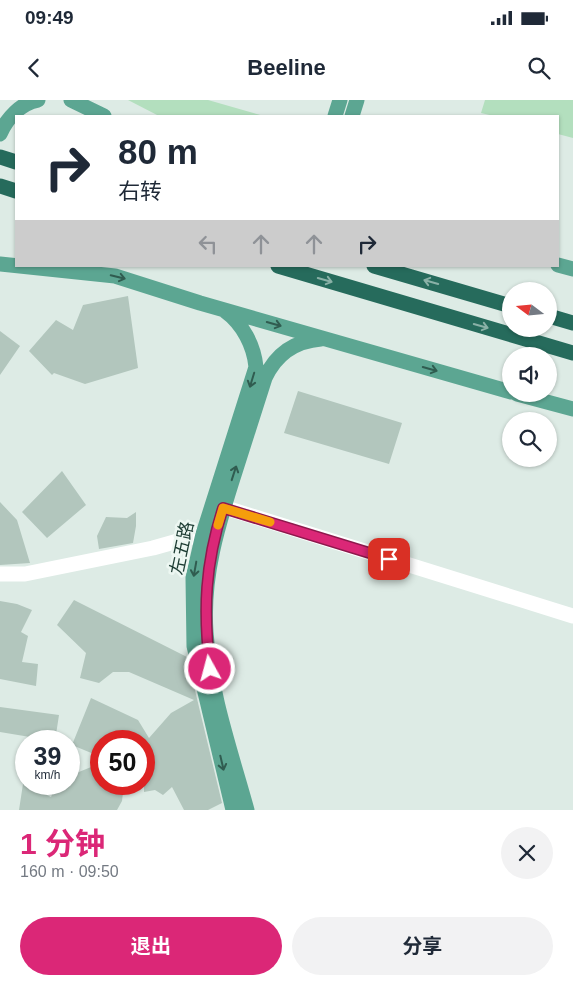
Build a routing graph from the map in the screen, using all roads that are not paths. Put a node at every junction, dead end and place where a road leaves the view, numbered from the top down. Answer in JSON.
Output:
{"nodes":[{"id":1,"x":38,"y":100,"type":"edge"},
{"id":2,"x":340,"y":100,"type":"edge"},
{"id":3,"x":358,"y":100,"type":"edge"},
{"id":4,"x":71,"y":101,"type":"edge"},
{"id":5,"x":102,"y":115,"type":"edge"},
{"id":6,"x":335,"y":115,"type":"edge"},
{"id":7,"x":352,"y":115,"type":"edge"},
{"id":8,"x":0,"y":134,"type":"edge"},
{"id":9,"x":0,"y":186,"type":"edge"},
{"id":10,"x":15,"y":191,"type":"edge"},
{"id":11,"x":2,"y":264,"type":"edge"},
{"id":12,"x":15,"y":265,"type":"edge"},
{"id":13,"x":559,"y":265,"type":"edge"},
{"id":14,"x":30,"y":267,"type":"edge"},
{"id":15,"x":281,"y":267,"type":"edge"},
{"id":16,"x":377,"y":267,"type":"edge"},
{"id":17,"x":573,"y":269,"type":"edge"},
{"id":18,"x":502,"y":303,"type":"edge"},
{"id":19,"x":222,"y":309,"type":"junction"},
{"id":20,"x":558,"y":319,"type":"edge"},
{"id":21,"x":573,"y":323,"type":"edge"},
{"id":22,"x":327,"y":339,"type":"junction"},
{"id":23,"x":573,"y":353,"type":"edge"},
{"id":24,"x":502,"y":389,"type":"edge"},
{"id":25,"x":547,"y":402,"type":"edge"},
{"id":26,"x":573,"y":409,"type":"edge"},
{"id":27,"x":223,"y":508,"type":"junction"},
{"id":28,"x":209,"y":532,"type":"junction"},
{"id":29,"x":0,"y":574,"type":"edge"},
{"id":30,"x":573,"y":616,"type":"edge"},
{"id":31,"x":233,"y":810,"type":"edge"},
{"id":32,"x":247,"y":810,"type":"edge"}],
"edges":[{"from":1,"to":8,"type":"main road"},
{"from":2,"to":6,"type":"main road"},
{"from":3,"to":7,"type":"main road"},
{"from":4,"to":5,"type":"main road"},
{"from":9,"to":10,"type":"highway"},
{"from":11,"to":12,"type":"main road","one_way":true},
{"from":13,"to":17,"type":"main road"},
{"from":14,"to":19,"type":"main road","one_way":true},
{"from":15,"to":23,"type":"highway","one_way":true},
{"from":18,"to":16,"type":"highway","one_way":true},
{"from":19,"to":22,"type":"main road","one_way":true},
{"from":19,"to":28,"type":"main road","name":"左五路","one_way":true},
{"from":20,"to":21,"type":"highway"},
{"from":22,"to":24,"type":"main road","one_way":true},
{"from":27,"to":22,"type":"main road","name":"左五路","one_way":true},
{"from":25,"to":26,"type":"main road"},
{"from":27,"to":28,"type":"main road","name":"左五路"},
{"from":27,"to":30,"type":"street"},
{"from":28,"to":29,"type":"street"},
{"from":28,"to":31,"type":"main road","name":"左五路","one_way":true},
{"from":28,"to":32,"type":"main road","name":"左五路"}]}
